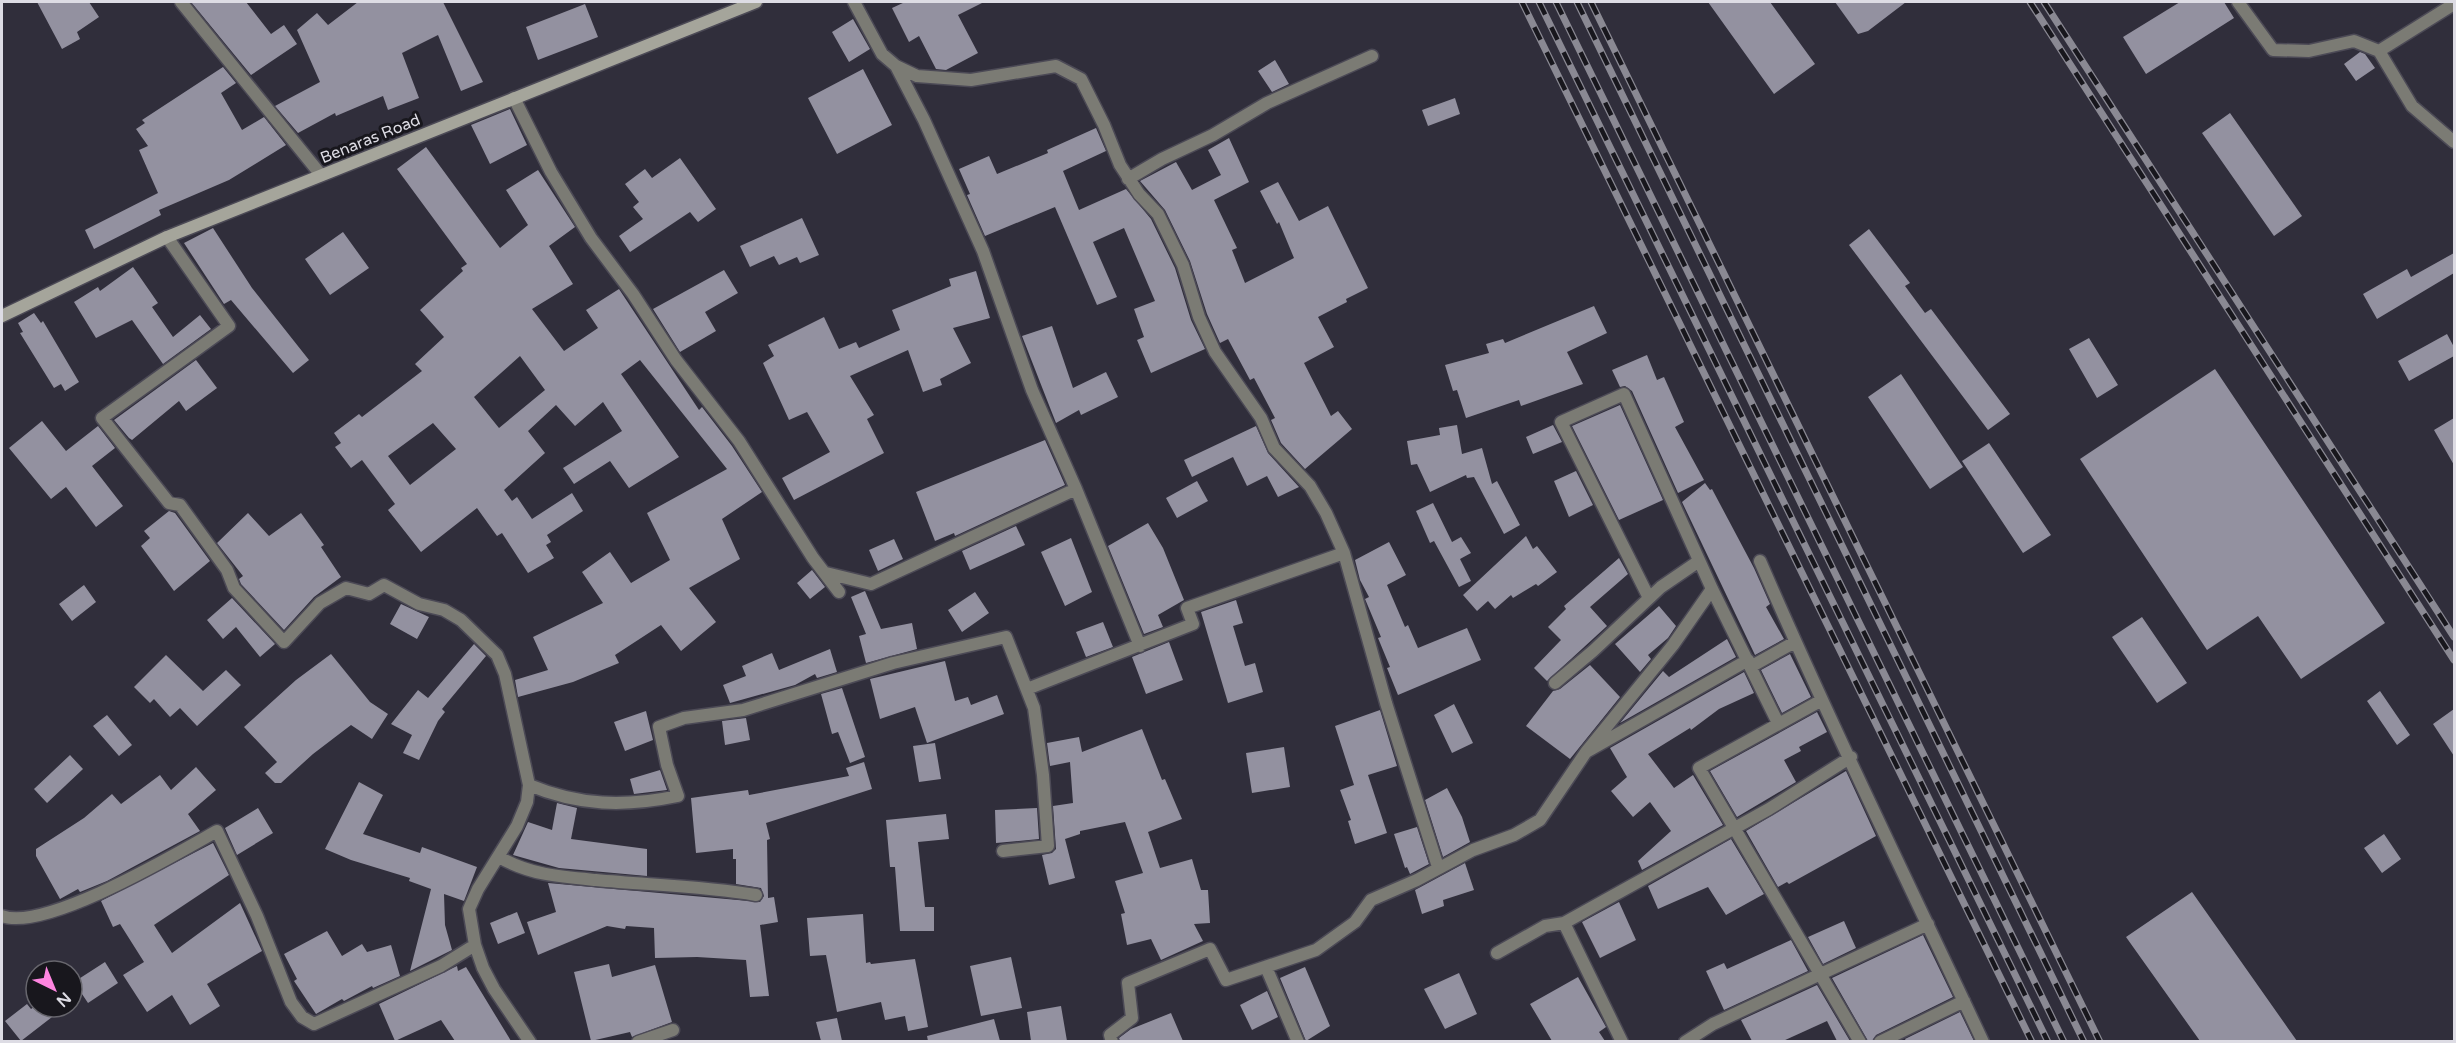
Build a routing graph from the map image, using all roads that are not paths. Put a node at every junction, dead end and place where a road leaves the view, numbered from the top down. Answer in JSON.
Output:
{"nodes":[{"id":1,"x":181,"y":2,"type":"edge"},
{"id":2,"x":756,"y":2,"type":"edge"},
{"id":3,"x":854,"y":2,"type":"edge"},
{"id":4,"x":2238,"y":2,"type":"edge"},
{"id":5,"x":2454,"y":4,"type":"edge"},
{"id":6,"x":2379,"y":51,"type":"junction"},
{"id":7,"x":1371,"y":56,"type":"dead end"},
{"id":8,"x":896,"y":66,"type":"junction"},
{"id":9,"x":513,"y":98,"type":"junction"},
{"id":10,"x":2454,"y":142,"type":"edge"},
{"id":11,"x":321,"y":175,"type":"junction"},
{"id":12,"x":1128,"y":179,"type":"junction"},
{"id":13,"x":167,"y":237,"type":"junction"},
{"id":14,"x":2,"y":316,"type":"edge"},
{"id":15,"x":1076,"y":489,"type":"junction"},
{"id":16,"x":1344,"y":554,"type":"junction"},
{"id":17,"x":1699,"y":561,"type":"junction"},
{"id":18,"x":1760,"y":561,"type":"dead end"},
{"id":19,"x":826,"y":573,"type":"junction"},
{"id":20,"x":1712,"y":589,"type":"junction"},
{"id":21,"x":839,"y":592,"type":"dead end"},
{"id":22,"x":1649,"y":598,"type":"junction"},
{"id":23,"x":1795,"y":642,"type":"junction"},
{"id":24,"x":1140,"y":646,"type":"junction"},
{"id":25,"x":1750,"y":663,"type":"junction"},
{"id":26,"x":1555,"y":683,"type":"dead end"},
{"id":27,"x":1027,"y":689,"type":"junction"},
{"id":28,"x":1822,"y":700,"type":"junction"},
{"id":29,"x":1778,"y":723,"type":"junction"},
{"id":30,"x":1586,"y":752,"type":"junction"},
{"id":31,"x":1851,"y":757,"type":"junction"},
{"id":32,"x":529,"y":785,"type":"junction"},
{"id":33,"x":1735,"y":828,"type":"junction"},
{"id":34,"x":1003,"y":851,"type":"dead end"},
{"id":35,"x":499,"y":857,"type":"junction"},
{"id":36,"x":1438,"y":867,"type":"junction"},
{"id":37,"x":756,"y":895,"type":"dead end"},
{"id":38,"x":2,"y":916,"type":"edge"},
{"id":39,"x":1564,"y":923,"type":"junction"},
{"id":40,"x":1928,"y":924,"type":"junction"},
{"id":41,"x":475,"y":945,"type":"junction"},
{"id":42,"x":1497,"y":952,"type":"dead end"},
{"id":43,"x":1266,"y":967,"type":"junction"},
{"id":44,"x":1821,"y":974,"type":"junction"},
{"id":45,"x":1964,"y":1001,"type":"junction"},
{"id":46,"x":673,"y":1030,"type":"dead end"},
{"id":47,"x":530,"y":1041,"type":"edge"},
{"id":48,"x":638,"y":1041,"type":"edge"},
{"id":49,"x":1112,"y":1041,"type":"edge"},
{"id":50,"x":1298,"y":1041,"type":"edge"},
{"id":51,"x":1622,"y":1041,"type":"edge"},
{"id":52,"x":1685,"y":1041,"type":"edge"},
{"id":53,"x":1860,"y":1041,"type":"edge"},
{"id":54,"x":1880,"y":1041,"type":"edge"},
{"id":55,"x":1983,"y":1041,"type":"edge"}],
"edges":[{"from":1,"to":11,"type":"street"},
{"from":2,"to":9,"type":"main road","name":"Benaras Road"},
{"from":3,"to":8,"type":"street"},
{"from":4,"to":6,"type":"street"},
{"from":5,"to":6,"type":"street"},
{"from":6,"to":10,"type":"street"},
{"from":7,"to":12,"type":"street"},
{"from":8,"to":12,"type":"street"},
{"from":8,"to":15,"type":"street"},
{"from":9,"to":11,"type":"main road","name":"Benaras Road"},
{"from":9,"to":19,"type":"street"},
{"from":11,"to":13,"type":"main road","name":"Benaras Road"},
{"from":12,"to":16,"type":"street"},
{"from":13,"to":14,"type":"main road","name":"Benaras Road"},
{"from":13,"to":32,"type":"street"},
{"from":15,"to":19,"type":"street"},
{"from":15,"to":24,"type":"street"},
{"from":16,"to":24,"type":"street"},
{"from":16,"to":36,"type":"street"},
{"from":17,"to":20,"type":"street"},
{"from":17,"to":22,"type":"street"},
{"from":17,"to":22,"type":"street"},
{"from":18,"to":23,"type":"street"},
{"from":19,"to":21,"type":"street"},
{"from":20,"to":25,"type":"street"},
{"from":20,"to":30,"type":"street"},
{"from":22,"to":26,"type":"street"},
{"from":23,"to":25,"type":"street"},
{"from":23,"to":28,"type":"street"},
{"from":24,"to":27,"type":"street"},
{"from":25,"to":29,"type":"street"},
{"from":25,"to":30,"type":"street"},
{"from":27,"to":32,"type":"street"},
{"from":27,"to":34,"type":"street"},
{"from":28,"to":29,"type":"street"},
{"from":28,"to":31,"type":"street"},
{"from":29,"to":33,"type":"street"},
{"from":30,"to":36,"type":"street"},
{"from":31,"to":33,"type":"street"},
{"from":31,"to":40,"type":"street"},
{"from":32,"to":35,"type":"street"},
{"from":33,"to":39,"type":"street"},
{"from":33,"to":44,"type":"street"},
{"from":35,"to":37,"type":"street"},
{"from":35,"to":41,"type":"street"},
{"from":36,"to":43,"type":"street"},
{"from":38,"to":41,"type":"street"},
{"from":39,"to":42,"type":"street"},
{"from":39,"to":51,"type":"street"},
{"from":40,"to":44,"type":"street"},
{"from":40,"to":45,"type":"street"},
{"from":41,"to":47,"type":"street"},
{"from":43,"to":49,"type":"street"},
{"from":43,"to":50,"type":"street"},
{"from":44,"to":52,"type":"street"},
{"from":44,"to":53,"type":"street"},
{"from":45,"to":54,"type":"street"},
{"from":45,"to":55,"type":"street"},
{"from":46,"to":48,"type":"street"}]}
